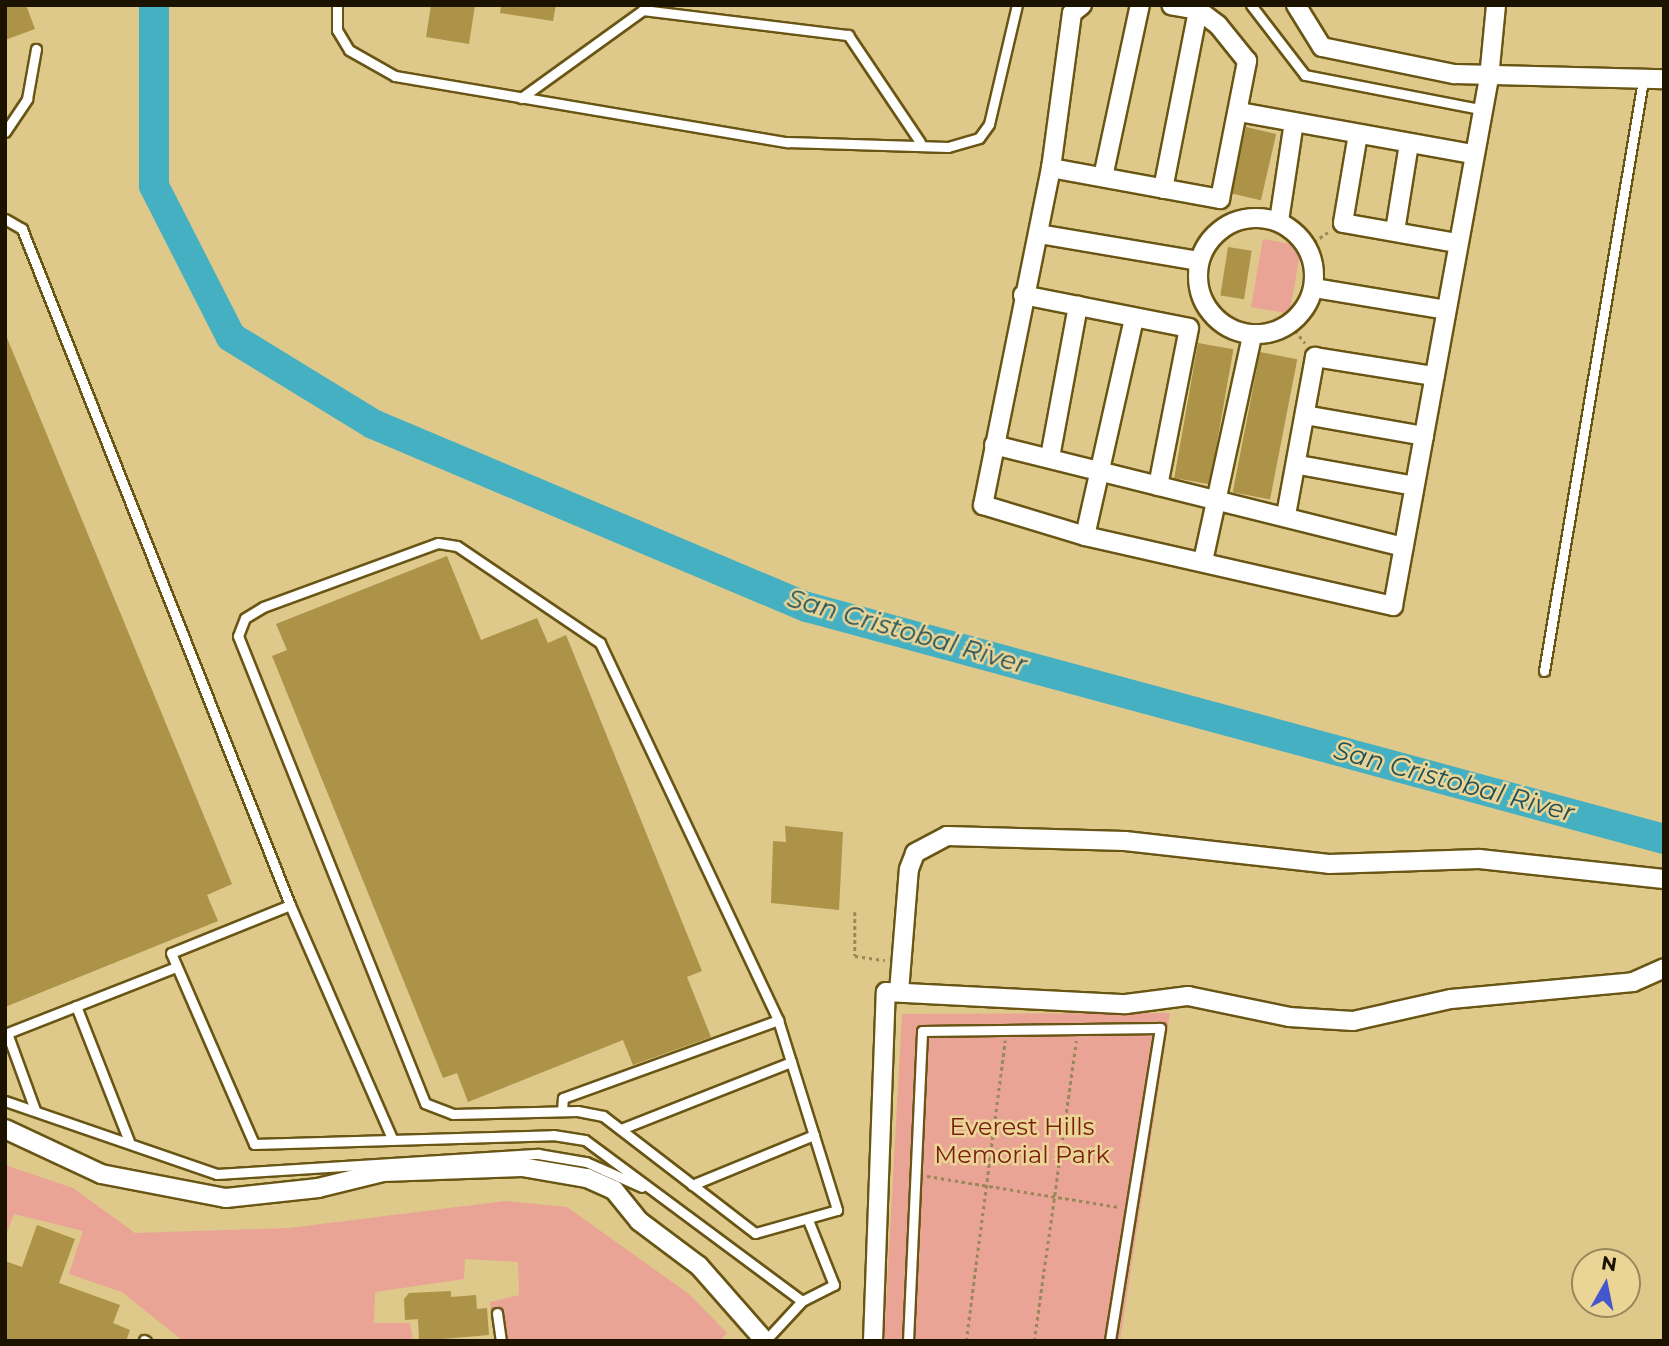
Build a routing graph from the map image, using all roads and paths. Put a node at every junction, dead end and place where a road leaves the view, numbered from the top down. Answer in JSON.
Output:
{"nodes":[{"id":1,"x":337,"y":5,"type":"edge"},
{"id":2,"x":1017,"y":5,"type":"edge"},
{"id":3,"x":1082,"y":5,"type":"edge"},
{"id":4,"x":1140,"y":5,"type":"edge"},
{"id":5,"x":1171,"y":5,"type":"edge"},
{"id":6,"x":1251,"y":5,"type":"edge"},
{"id":7,"x":1296,"y":5,"type":"edge"},
{"id":8,"x":1496,"y":5,"type":"edge"},
{"id":9,"x":1198,"y":10,"type":"junction"},
{"id":10,"x":36,"y":49,"type":"dead end"},
{"id":11,"x":1489,"y":78,"type":"junction"},
{"id":12,"x":1664,"y":79,"type":"edge"},
{"id":13,"x":1643,"y":80,"type":"junction"},
{"id":14,"x":521,"y":98,"type":"junction"},
{"id":15,"x":1479,"y":109,"type":"junction"},
{"id":16,"x":1239,"y":112,"type":"junction"},
{"id":17,"x":1294,"y":122,"type":"junction"},
{"id":18,"x":5,"y":132,"type":"edge"},
{"id":19,"x":1358,"y":134,"type":"junction"},
{"id":20,"x":920,"y":142,"type":"junction"},
{"id":21,"x":1409,"y":144,"type":"junction"},
{"id":22,"x":1472,"y":154,"type":"junction"},
{"id":23,"x":1051,"y":168,"type":"junction"},
{"id":24,"x":1103,"y":177,"type":"junction"},
{"id":25,"x":1163,"y":189,"type":"junction"},
{"id":26,"x":5,"y":219,"type":"edge"},
{"id":27,"x":1279,"y":221,"type":"junction"},
{"id":28,"x":1343,"y":223,"type":"junction"},
{"id":29,"x":1395,"y":231,"type":"junction"},
{"id":30,"x":1039,"y":234,"type":"junction"},
{"id":31,"x":1457,"y":243,"type":"junction"},
{"id":32,"x":1308,"y":246,"type":"junction"},
{"id":33,"x":1198,"y":261,"type":"junction"},
{"id":34,"x":1315,"y":288,"type":"junction"},
{"id":35,"x":1023,"y":295,"type":"junction"},
{"id":36,"x":1079,"y":306,"type":"junction"},
{"id":37,"x":1446,"y":310,"type":"junction"},
{"id":38,"x":1134,"y":319,"type":"junction"},
{"id":39,"x":1291,"y":325,"type":"junction"},
{"id":40,"x":1252,"y":336,"type":"junction"},
{"id":41,"x":1315,"y":357,"type":"junction"},
{"id":42,"x":1434,"y":376,"type":"junction"},
{"id":43,"x":1305,"y":415,"type":"junction"},
{"id":44,"x":1424,"y":436,"type":"junction"},
{"id":45,"x":994,"y":445,"type":"junction"},
{"id":46,"x":1050,"y":457,"type":"junction"},
{"id":47,"x":1299,"y":465,"type":"junction"},
{"id":48,"x":1102,"y":476,"type":"junction"},
{"id":49,"x":1158,"y":485,"type":"junction"},
{"id":50,"x":1413,"y":486,"type":"junction"},
{"id":51,"x":1218,"y":499,"type":"junction"},
{"id":52,"x":1286,"y":515,"type":"junction"},
{"id":53,"x":1085,"y":536,"type":"junction"},
{"id":54,"x":1403,"y":547,"type":"junction"},
{"id":55,"x":1203,"y":561,"type":"junction"},
{"id":56,"x":1544,"y":671,"type":"dead end"},
{"id":57,"x":1664,"y":879,"type":"edge"},
{"id":58,"x":290,"y":905,"type":"junction"},
{"id":59,"x":855,"y":912,"type":"dead end"},
{"id":60,"x":176,"y":967,"type":"junction"},
{"id":61,"x":1664,"y":968,"type":"edge"},
{"id":62,"x":893,"y":992,"type":"junction"},
{"id":63,"x":76,"y":1006,"type":"junction"},
{"id":64,"x":778,"y":1020,"type":"junction"},
{"id":65,"x":1007,"y":1027,"type":"junction"},
{"id":66,"x":1078,"y":1027,"type":"junction"},
{"id":67,"x":6,"y":1034,"type":"edge"},
{"id":68,"x":791,"y":1062,"type":"junction"},
{"id":69,"x":5,"y":1101,"type":"edge"},
{"id":70,"x":35,"y":1110,"type":"junction"},
{"id":71,"x":562,"y":1111,"type":"junction"},
{"id":72,"x":5,"y":1129,"type":"edge"},
{"id":73,"x":621,"y":1129,"type":"junction"},
{"id":74,"x":814,"y":1135,"type":"junction"},
{"id":75,"x":391,"y":1139,"type":"junction"},
{"id":76,"x":129,"y":1141,"type":"junction"},
{"id":77,"x":915,"y":1174,"type":"junction"},
{"id":78,"x":692,"y":1185,"type":"junction"},
{"id":79,"x":986,"y":1185,"type":"junction"},
{"id":80,"x":1054,"y":1196,"type":"junction"},
{"id":81,"x":660,"y":1197,"type":"junction"},
{"id":82,"x":1132,"y":1209,"type":"junction"},
{"id":83,"x":808,"y":1220,"type":"junction"},
{"id":84,"x":802,"y":1301,"type":"junction"},
{"id":85,"x":497,"y":1313,"type":"dead end"},
{"id":86,"x":501,"y":1341,"type":"edge"},
{"id":87,"x":765,"y":1341,"type":"edge"},
{"id":88,"x":873,"y":1341,"type":"edge"},
{"id":89,"x":908,"y":1341,"type":"edge"},
{"id":90,"x":966,"y":1341,"type":"edge"},
{"id":91,"x":1034,"y":1341,"type":"edge"},
{"id":92,"x":1110,"y":1341,"type":"edge"}],
"edges":[{"from":1,"to":14,"type":"lane"},
{"from":2,"to":20,"type":"lane"},
{"from":3,"to":23,"type":"street"},
{"from":4,"to":24,"type":"street"},
{"from":5,"to":9,"type":"street"},
{"from":6,"to":15,"type":"lane"},
{"from":7,"to":11,"type":"street"},
{"from":8,"to":11,"type":"street"},
{"from":9,"to":16,"type":"street"},
{"from":9,"to":25,"type":"street"},
{"from":10,"to":18,"type":"lane"},
{"from":11,"to":13,"type":"street"},
{"from":11,"to":15,"type":"street"},
{"from":12,"to":13,"type":"street"},
{"from":13,"to":56,"type":"lane"},
{"from":14,"to":20,"type":"lane"},
{"from":14,"to":20,"type":"lane"},
{"from":15,"to":22,"type":"street"},
{"from":16,"to":17,"type":"street"},
{"from":16,"to":25,"type":"street"},
{"from":17,"to":19,"type":"street"},
{"from":17,"to":27,"type":"street"},
{"from":19,"to":21,"type":"street"},
{"from":19,"to":28,"type":"street"},
{"from":21,"to":22,"type":"street"},
{"from":21,"to":29,"type":"street"},
{"from":22,"to":31,"type":"street"},
{"from":23,"to":24,"type":"street"},
{"from":23,"to":30,"type":"street"},
{"from":24,"to":25,"type":"street"},
{"from":26,"to":58,"type":"lane"},
{"from":27,"to":32,"type":"street"},
{"from":27,"to":33,"type":"street"},
{"from":28,"to":29,"type":"street"},
{"from":28,"to":32,"type":"path"},
{"from":29,"to":31,"type":"street"},
{"from":30,"to":33,"type":"street"},
{"from":30,"to":35,"type":"street"},
{"from":31,"to":37,"type":"street"},
{"from":32,"to":34,"type":"street"},
{"from":33,"to":40,"type":"street"},
{"from":34,"to":37,"type":"street"},
{"from":34,"to":39,"type":"street"},
{"from":35,"to":36,"type":"street"},
{"from":35,"to":45,"type":"street"},
{"from":36,"to":38,"type":"street"},
{"from":36,"to":46,"type":"street"},
{"from":37,"to":42,"type":"street"},
{"from":38,"to":48,"type":"street"},
{"from":38,"to":49,"type":"street"},
{"from":39,"to":40,"type":"street"},
{"from":39,"to":41,"type":"path"},
{"from":40,"to":51,"type":"street"},
{"from":41,"to":42,"type":"street"},
{"from":41,"to":43,"type":"street"},
{"from":42,"to":44,"type":"street"},
{"from":43,"to":44,"type":"street"},
{"from":43,"to":47,"type":"street"},
{"from":44,"to":50,"type":"street"},
{"from":45,"to":46,"type":"street"},
{"from":45,"to":53,"type":"street"},
{"from":46,"to":48,"type":"street"},
{"from":47,"to":50,"type":"street"},
{"from":47,"to":52,"type":"street"},
{"from":48,"to":49,"type":"street"},
{"from":48,"to":53,"type":"street"},
{"from":49,"to":51,"type":"street"},
{"from":50,"to":54,"type":"street"},
{"from":51,"to":52,"type":"street"},
{"from":51,"to":55,"type":"street"},
{"from":52,"to":54,"type":"street"},
{"from":53,"to":55,"type":"street"},
{"from":54,"to":55,"type":"street"},
{"from":57,"to":62,"type":"street"},
{"from":58,"to":60,"type":"lane"},
{"from":58,"to":75,"type":"lane"},
{"from":59,"to":62,"type":"path"},
{"from":60,"to":63,"type":"lane"},
{"from":60,"to":75,"type":"lane"},
{"from":61,"to":62,"type":"street"},
{"from":62,"to":88,"type":"street"},
{"from":63,"to":67,"type":"lane"},
{"from":63,"to":76,"type":"lane"},
{"from":64,"to":68,"type":"lane"},
{"from":64,"to":71,"type":"lane"},
{"from":64,"to":71,"type":"lane"},
{"from":65,"to":66,"type":"lane"},
{"from":65,"to":77,"type":"lane"},
{"from":65,"to":79,"type":"path"},
{"from":66,"to":80,"type":"path"},
{"from":66,"to":82,"type":"lane"},
{"from":67,"to":70,"type":"lane"},
{"from":68,"to":73,"type":"lane"},
{"from":68,"to":74,"type":"lane"},
{"from":69,"to":70,"type":"lane"},
{"from":70,"to":76,"type":"lane"},
{"from":71,"to":73,"type":"lane"},
{"from":72,"to":87,"type":"street"},
{"from":73,"to":78,"type":"lane"},
{"from":74,"to":78,"type":"lane"},
{"from":74,"to":83,"type":"lane"},
{"from":75,"to":81,"type":"lane"},
{"from":76,"to":81,"type":"lane"},
{"from":77,"to":79,"type":"path"},
{"from":77,"to":89,"type":"lane"},
{"from":78,"to":83,"type":"lane"},
{"from":79,"to":80,"type":"path"},
{"from":79,"to":90,"type":"path"},
{"from":80,"to":82,"type":"path"},
{"from":80,"to":91,"type":"path"},
{"from":81,"to":84,"type":"lane"},
{"from":82,"to":92,"type":"lane"},
{"from":83,"to":84,"type":"lane"},
{"from":84,"to":87,"type":"lane"},
{"from":85,"to":86,"type":"lane"}]}
